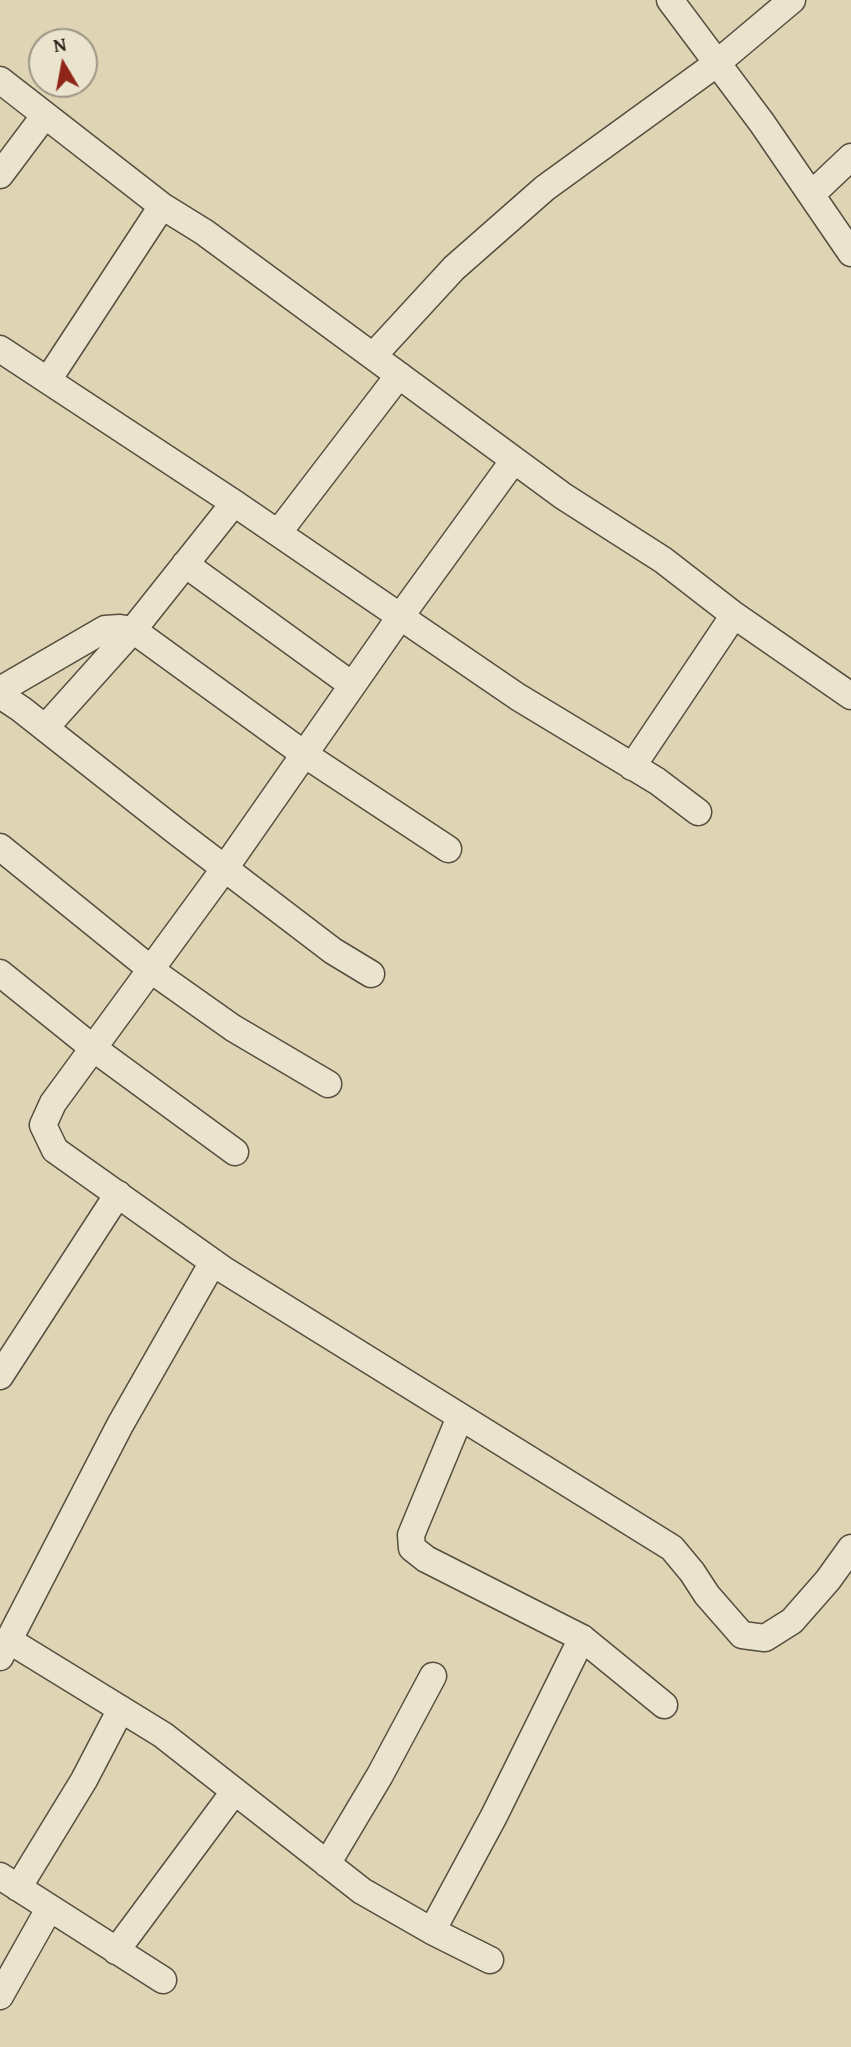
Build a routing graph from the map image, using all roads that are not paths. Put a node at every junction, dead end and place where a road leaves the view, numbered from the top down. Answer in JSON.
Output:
{"nodes":[{"id":1,"x":670,"y":0,"type":"edge"},
{"id":2,"x":792,"y":0,"type":"edge"},
{"id":3,"x":716,"y":64,"type":"junction"},
{"id":4,"x":0,"y":80,"type":"edge"},
{"id":5,"x":45,"y":115,"type":"junction"},
{"id":6,"x":851,"y":157,"type":"edge"},
{"id":7,"x":0,"y":175,"type":"edge"},
{"id":8,"x":812,"y":194,"type":"junction"},
{"id":9,"x":162,"y":206,"type":"junction"},
{"id":10,"x":851,"y":253,"type":"edge"},
{"id":11,"x":0,"y":349,"type":"edge"},
{"id":12,"x":373,"y":356,"type":"junction"},
{"id":13,"x":399,"y":375,"type":"junction"},
{"id":14,"x":48,"y":380,"type":"junction"},
{"id":15,"x":514,"y":460,"type":"junction"},
{"id":16,"x":234,"y":503,"type":"junction"},
{"id":17,"x":278,"y":533,"type":"junction"},
{"id":18,"x":185,"y":564,"type":"junction"},
{"id":19,"x":734,"y":615,"type":"junction"},
{"id":20,"x":400,"y":617,"type":"junction"},
{"id":21,"x":133,"y":630,"type":"junction"},
{"id":22,"x":352,"y":685,"type":"junction"},
{"id":23,"x":0,"y":690,"type":"edge"},
{"id":24,"x":0,"y":695,"type":"edge"},
{"id":25,"x":851,"y":696,"type":"edge"},
{"id":26,"x":45,"y":728,"type":"junction"},
{"id":27,"x":304,"y":754,"type":"junction"},
{"id":28,"x":632,"y":767,"type":"junction"},
{"id":29,"x":698,"y":812,"type":"dead end"},
{"id":30,"x":0,"y":847,"type":"edge"},
{"id":31,"x":448,"y":849,"type":"dead end"},
{"id":32,"x":225,"y":868,"type":"junction"},
{"id":33,"x":151,"y":968,"type":"junction"},
{"id":34,"x":0,"y":973,"type":"edge"},
{"id":35,"x":371,"y":974,"type":"dead end"},
{"id":36,"x":93,"y":1048,"type":"junction"},
{"id":37,"x":328,"y":1084,"type":"dead end"},
{"id":38,"x":235,"y":1152,"type":"dead end"},
{"id":39,"x":118,"y":1194,"type":"junction"},
{"id":40,"x":213,"y":1262,"type":"junction"},
{"id":41,"x":0,"y":1376,"type":"edge"},
{"id":42,"x":460,"y":1417,"type":"junction"},
{"id":43,"x":851,"y":1548,"type":"edge"},
{"id":44,"x":582,"y":1638,"type":"junction"},
{"id":45,"x":5,"y":1649,"type":"edge"},
{"id":46,"x":433,"y":1676,"type":"dead end"},
{"id":47,"x":664,"y":1704,"type":"dead end"},
{"id":48,"x":121,"y":1709,"type":"junction"},
{"id":49,"x":234,"y":1792,"type":"junction"},
{"id":50,"x":327,"y":1864,"type":"junction"},
{"id":51,"x":9,"y":1882,"type":"edge"},
{"id":52,"x":49,"y":1909,"type":"junction"},
{"id":53,"x":432,"y":1931,"type":"junction"},
{"id":54,"x":116,"y":1951,"type":"junction"},
{"id":55,"x":490,"y":1960,"type":"dead end"},
{"id":56,"x":163,"y":1980,"type":"dead end"},
{"id":57,"x":0,"y":1996,"type":"edge"}],
"edges":[{"from":1,"to":3,"type":"street"},
{"from":2,"to":3,"type":"street"},
{"from":3,"to":8,"type":"street"},
{"from":3,"to":12,"type":"street"},
{"from":4,"to":5,"type":"street"},
{"from":5,"to":7,"type":"street"},
{"from":5,"to":9,"type":"street"},
{"from":6,"to":8,"type":"street"},
{"from":8,"to":10,"type":"street"},
{"from":9,"to":12,"type":"street"},
{"from":9,"to":14,"type":"street"},
{"from":11,"to":14,"type":"street"},
{"from":12,"to":13,"type":"street"},
{"from":13,"to":15,"type":"street"},
{"from":13,"to":17,"type":"street"},
{"from":14,"to":16,"type":"street"},
{"from":15,"to":19,"type":"street"},
{"from":15,"to":20,"type":"street"},
{"from":16,"to":17,"type":"street"},
{"from":16,"to":18,"type":"street"},
{"from":17,"to":20,"type":"street"},
{"from":18,"to":21,"type":"street"},
{"from":18,"to":22,"type":"street"},
{"from":19,"to":25,"type":"street"},
{"from":19,"to":28,"type":"street"},
{"from":20,"to":22,"type":"street"},
{"from":20,"to":28,"type":"street"},
{"from":21,"to":23,"type":"street"},
{"from":21,"to":26,"type":"street"},
{"from":21,"to":27,"type":"street"},
{"from":22,"to":27,"type":"street"},
{"from":24,"to":26,"type":"street"},
{"from":26,"to":32,"type":"street"},
{"from":27,"to":31,"type":"street"},
{"from":27,"to":32,"type":"street"},
{"from":28,"to":29,"type":"street"},
{"from":30,"to":33,"type":"street"},
{"from":32,"to":33,"type":"street"},
{"from":32,"to":35,"type":"street"},
{"from":33,"to":36,"type":"street"},
{"from":33,"to":37,"type":"street"},
{"from":34,"to":36,"type":"street"},
{"from":36,"to":38,"type":"street"},
{"from":36,"to":39,"type":"street"},
{"from":39,"to":40,"type":"street"},
{"from":39,"to":41,"type":"street"},
{"from":40,"to":42,"type":"street"},
{"from":40,"to":45,"type":"street"},
{"from":42,"to":43,"type":"street"},
{"from":42,"to":44,"type":"street"},
{"from":44,"to":47,"type":"street"},
{"from":44,"to":53,"type":"street"},
{"from":45,"to":48,"type":"street"},
{"from":46,"to":50,"type":"street"},
{"from":48,"to":49,"type":"street"},
{"from":48,"to":51,"type":"street"},
{"from":49,"to":50,"type":"street"},
{"from":49,"to":54,"type":"street"},
{"from":50,"to":53,"type":"street"},
{"from":51,"to":52,"type":"street"},
{"from":52,"to":54,"type":"street"},
{"from":52,"to":57,"type":"street"},
{"from":53,"to":55,"type":"street"},
{"from":54,"to":56,"type":"street"}]}
